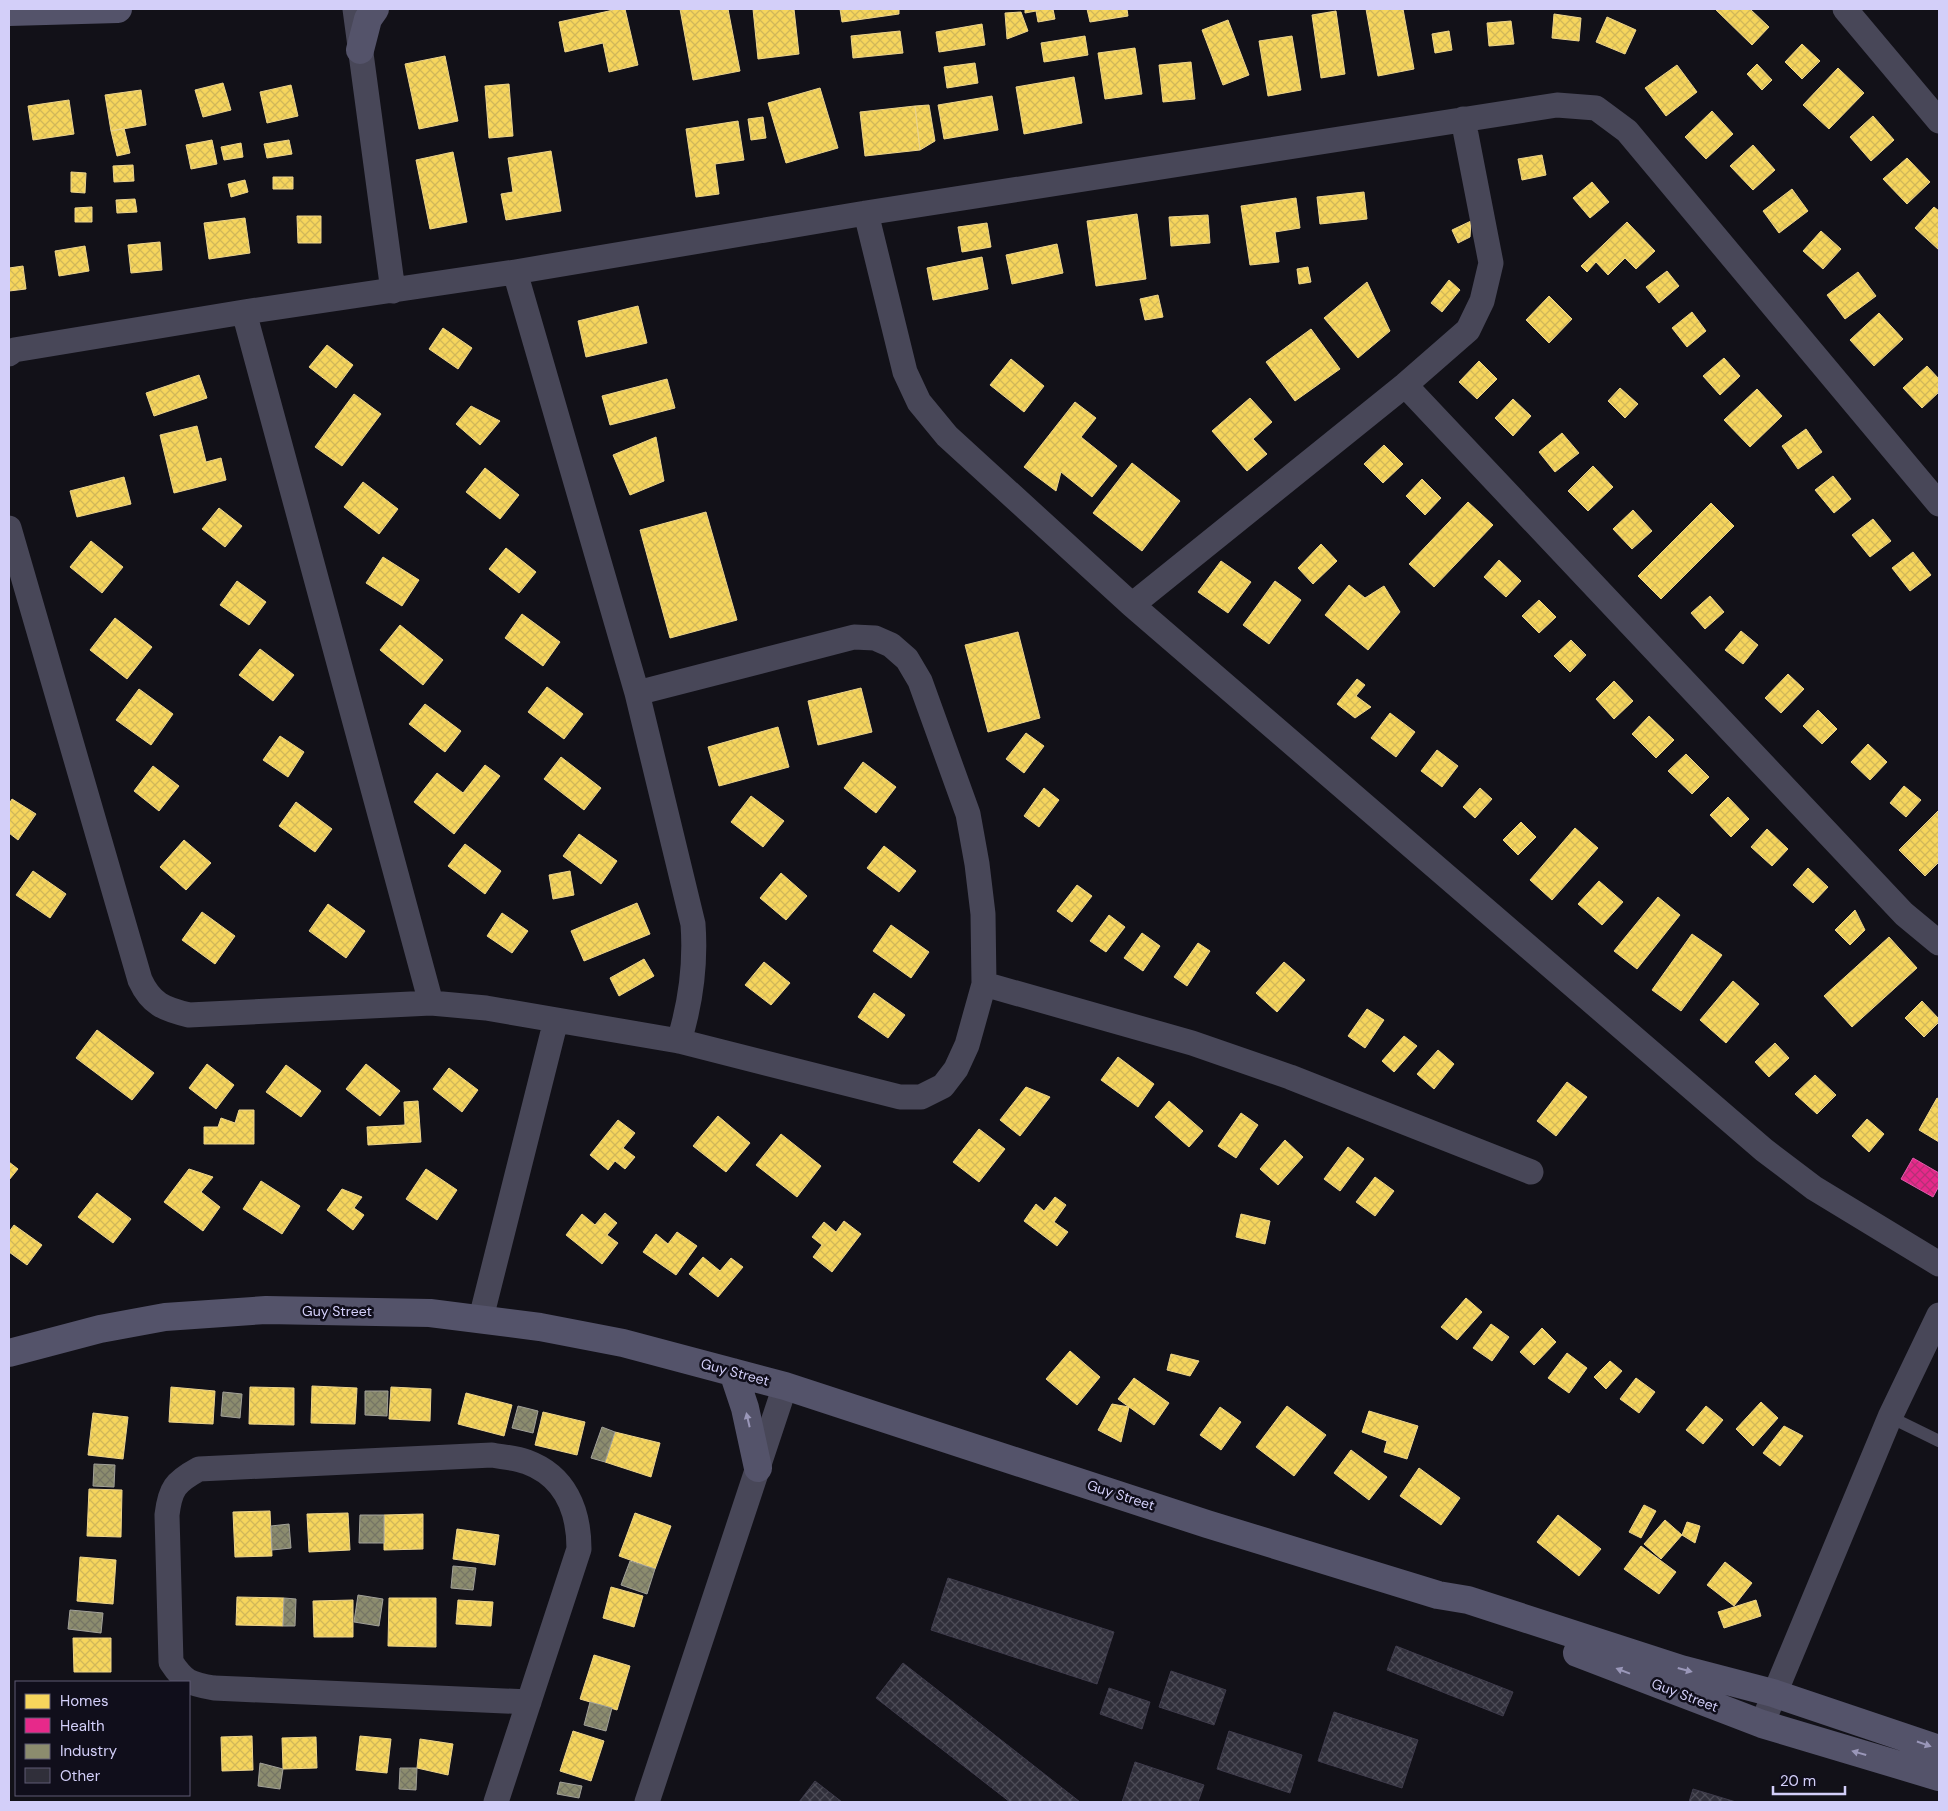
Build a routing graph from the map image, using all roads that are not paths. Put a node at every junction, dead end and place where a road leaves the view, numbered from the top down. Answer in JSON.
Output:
{"nodes":[{"id":1,"x":118,"y":9,"type":"edge"},
{"id":2,"x":355,"y":9,"type":"edge"},
{"id":3,"x":375,"y":9,"type":"edge"},
{"id":4,"x":1845,"y":9,"type":"edge"},
{"id":5,"x":9,"y":12,"type":"edge"},
{"id":6,"x":360,"y":50,"type":"junction"},
{"id":7,"x":1463,"y":119,"type":"junction"},
{"id":8,"x":1939,"y":121,"type":"edge"},
{"id":9,"x":866,"y":213,"type":"junction"},
{"id":10,"x":515,"y":272,"type":"junction"},
{"id":11,"x":393,"y":291,"type":"junction"},
{"id":12,"x":244,"y":312,"type":"junction"},
{"id":13,"x":9,"y":354,"type":"edge"},
{"id":14,"x":1405,"y":385,"type":"junction"},
{"id":15,"x":1939,"y":504,"type":"edge"},
{"id":16,"x":9,"y":528,"type":"edge"},
{"id":17,"x":1132,"y":605,"type":"junction"},
{"id":18,"x":637,"y":693,"type":"junction"},
{"id":19,"x":1939,"y":943,"type":"edge"},
{"id":20,"x":984,"y":984,"type":"junction"},
{"id":21,"x":431,"y":1003,"type":"junction"},
{"id":22,"x":556,"y":1020,"type":"junction"},
{"id":23,"x":678,"y":1041,"type":"junction"},
{"id":24,"x":1531,"y":1172,"type":"dead end"},
{"id":25,"x":1939,"y":1264,"type":"edge"},
{"id":26,"x":1939,"y":1315,"type":"edge"},
{"id":27,"x":481,"y":1318,"type":"junction"},
{"id":28,"x":13,"y":1347,"type":"edge"},
{"id":29,"x":733,"y":1372,"type":"junction"},
{"id":30,"x":784,"y":1386,"type":"junction"},
{"id":31,"x":1890,"y":1416,"type":"junction"},
{"id":32,"x":1939,"y":1441,"type":"edge"},
{"id":33,"x":758,"y":1468,"type":"junction"},
{"id":34,"x":1438,"y":1595,"type":"junction"},
{"id":35,"x":187,"y":1681,"type":"edge"},
{"id":36,"x":190,"y":1683,"type":"edge"},
{"id":37,"x":1773,"y":1693,"type":"junction"},
{"id":38,"x":529,"y":1702,"type":"junction"},
{"id":39,"x":1762,"y":1724,"type":"junction"},
{"id":40,"x":1939,"y":1749,"type":"edge"},
{"id":41,"x":1939,"y":1777,"type":"edge"},
{"id":42,"x":496,"y":1802,"type":"edge"},
{"id":43,"x":648,"y":1802,"type":"edge"}],
"edges":[{"from":1,"to":5,"type":"street"},
{"from":2,"to":6,"type":"street"},
{"from":3,"to":6,"type":"street"},
{"from":4,"to":8,"type":"street"},
{"from":6,"to":11,"type":"street"},
{"from":7,"to":9,"type":"street"},
{"from":7,"to":14,"type":"street"},
{"from":7,"to":15,"type":"street"},
{"from":9,"to":10,"type":"street"},
{"from":9,"to":17,"type":"street"},
{"from":10,"to":11,"type":"street"},
{"from":10,"to":18,"type":"street"},
{"from":11,"to":12,"type":"street"},
{"from":12,"to":13,"type":"street"},
{"from":12,"to":21,"type":"street"},
{"from":14,"to":17,"type":"street"},
{"from":14,"to":19,"type":"street"},
{"from":16,"to":21,"type":"street"},
{"from":17,"to":25,"type":"street"},
{"from":18,"to":20,"type":"street"},
{"from":18,"to":23,"type":"street"},
{"from":20,"to":23,"type":"street"},
{"from":20,"to":24,"type":"street"},
{"from":21,"to":22,"type":"street"},
{"from":22,"to":23,"type":"street"},
{"from":22,"to":27,"type":"street"},
{"from":26,"to":31,"type":"street"},
{"from":27,"to":28,"type":"street","name":"Guy Street"},
{"from":27,"to":29,"type":"street","name":"Guy Street"},
{"from":29,"to":30,"type":"street","name":"Guy Street"},
{"from":33,"to":29,"type":"street","one_way":true},
{"from":30,"to":33,"type":"street"},
{"from":30,"to":34,"type":"street","name":"Guy Street"},
{"from":31,"to":32,"type":"lane"},
{"from":31,"to":37,"type":"street"},
{"from":33,"to":43,"type":"street"},
{"from":34,"to":37,"type":"street","name":"Guy Street","one_way":true},
{"from":39,"to":34,"type":"street","name":"Guy Street","one_way":true},
{"from":35,"to":38,"type":"street"},
{"from":36,"to":38,"type":"street"},
{"from":37,"to":39,"type":"street"},
{"from":37,"to":40,"type":"street","name":"Guy Street","one_way":true},
{"from":38,"to":42,"type":"street"},
{"from":41,"to":39,"type":"street","name":"Guy Street","one_way":true}]}
